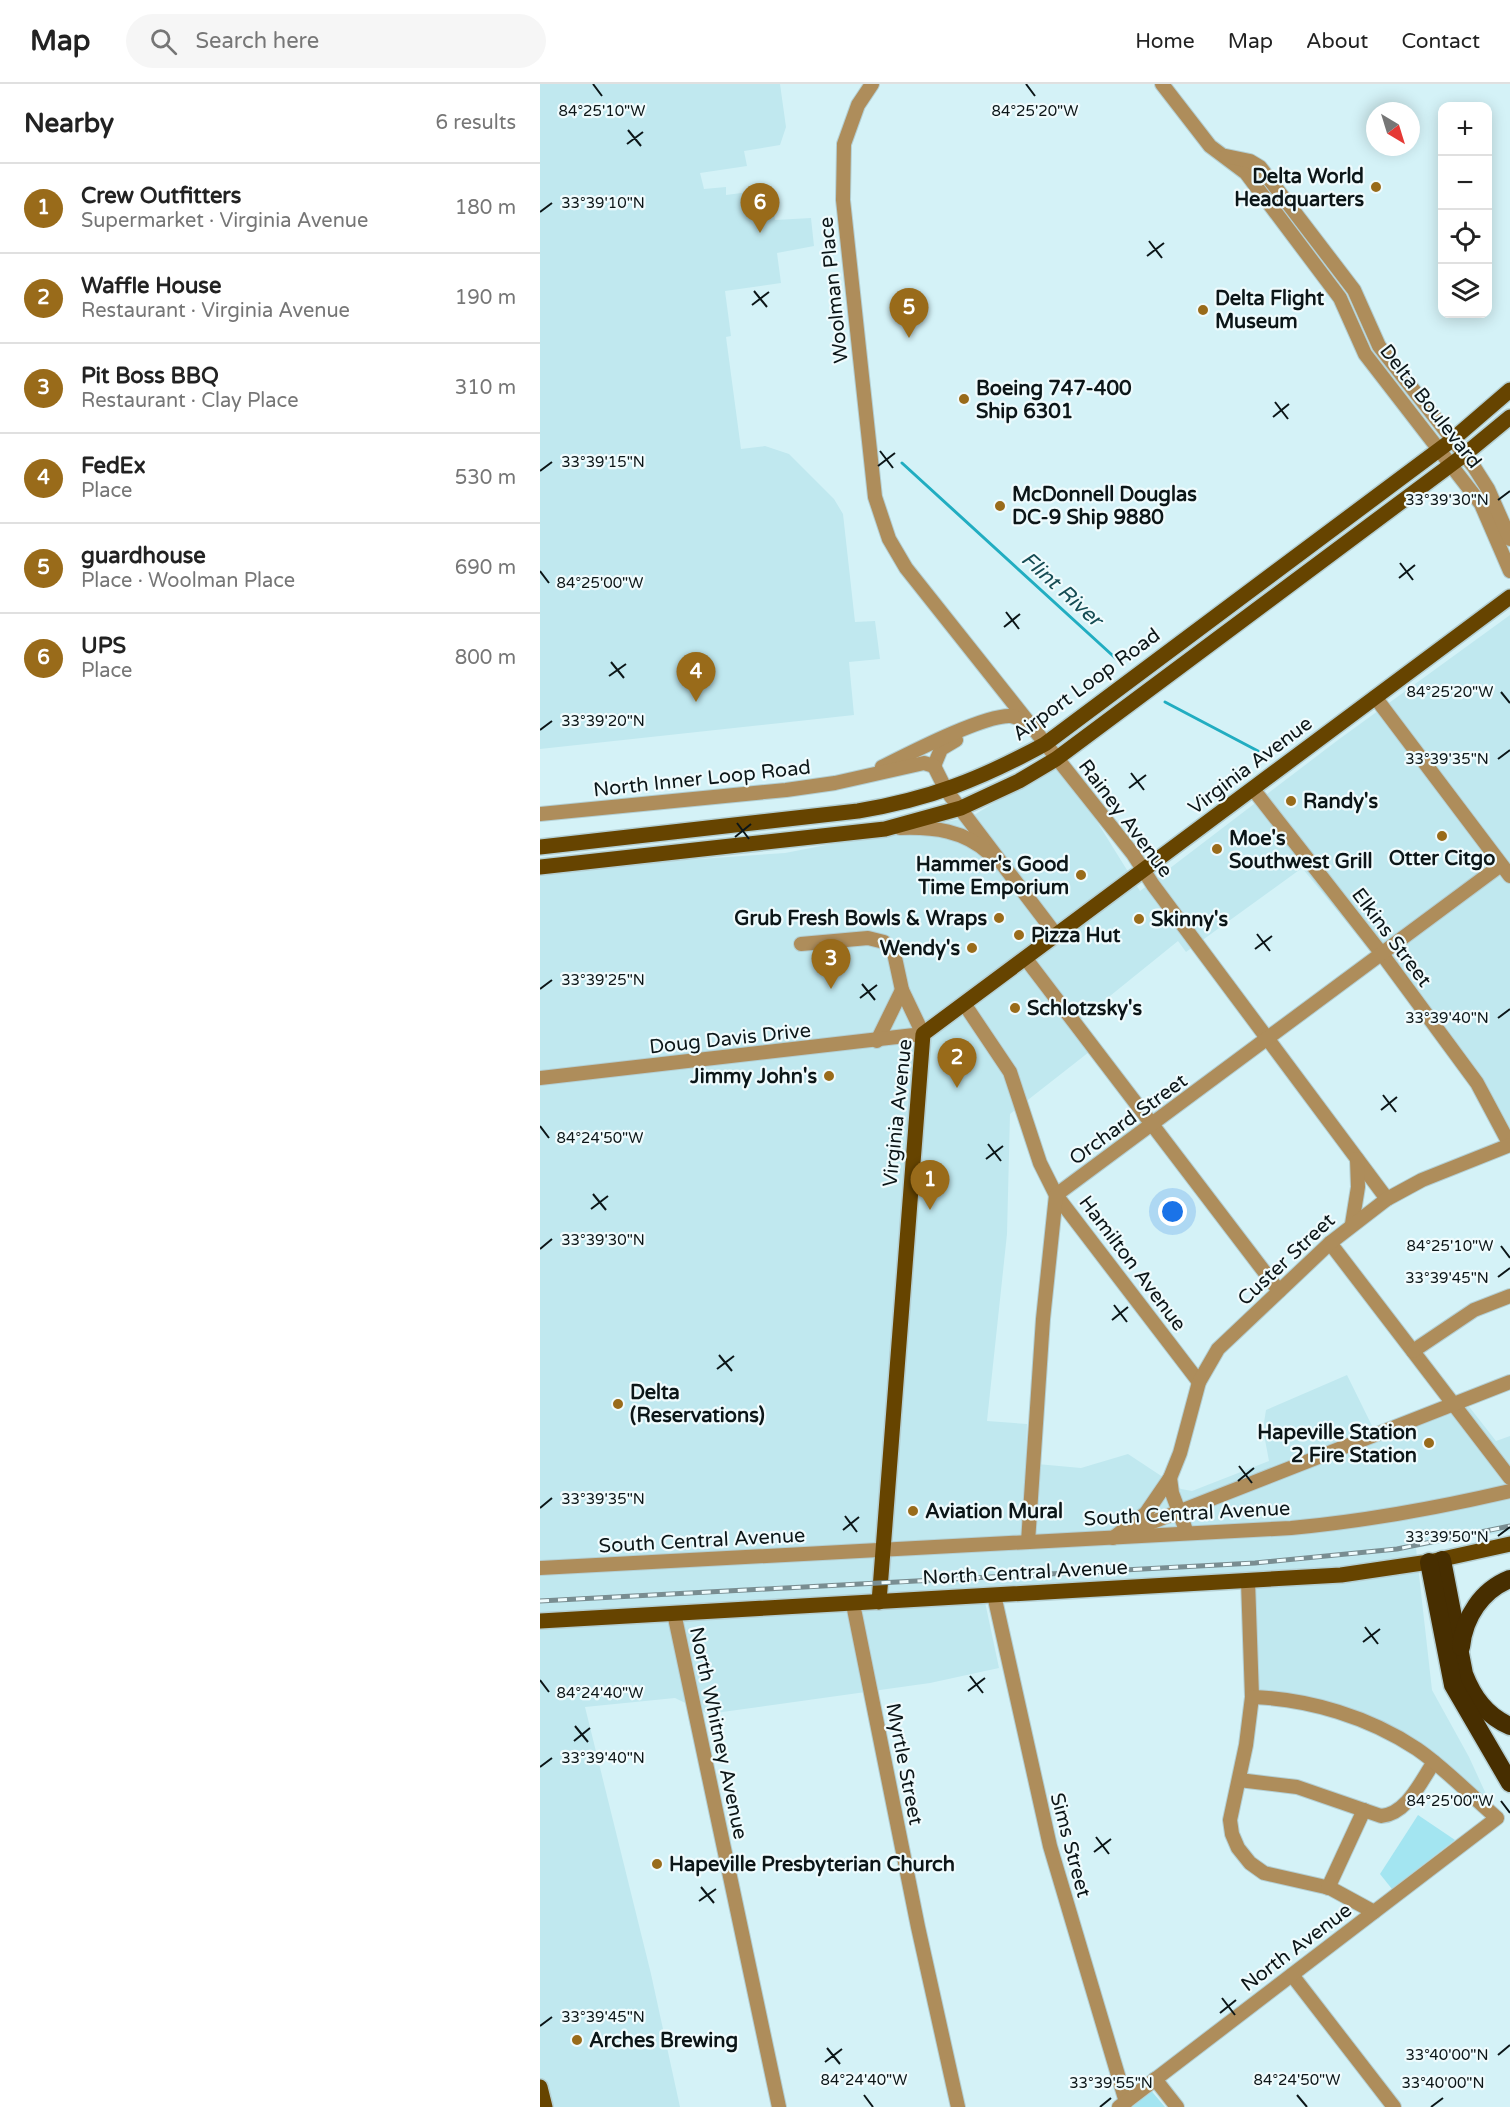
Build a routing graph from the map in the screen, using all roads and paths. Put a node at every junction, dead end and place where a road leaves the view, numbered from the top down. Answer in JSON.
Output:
{"nodes":[{"id":1,"x":872,"y":84,"type":"edge"},
{"id":2,"x":1162,"y":84,"type":"edge"},
{"id":3,"x":1226,"y":155,"type":"junction"},
{"id":4,"x":1510,"y":390,"type":"edge"},
{"id":5,"x":1510,"y":417,"type":"edge"},
{"id":6,"x":1452,"y":440,"type":"junction"},
{"id":7,"x":1439,"y":450,"type":"junction"},
{"id":8,"x":1464,"y":455,"type":"junction"},
{"id":9,"x":1451,"y":465,"type":"junction"},
{"id":10,"x":875,"y":497,"type":"joint"},
{"id":11,"x":1510,"y":539,"type":"edge"},
{"id":12,"x":1510,"y":572,"type":"edge"},
{"id":13,"x":1510,"y":597,"type":"edge"},
{"id":14,"x":995,"y":681,"type":"junction"},
{"id":15,"x":1375,"y":697,"type":"junction"},
{"id":16,"x":995,"y":718,"type":"junction"},
{"id":17,"x":1031,"y":727,"type":"junction"},
{"id":18,"x":1045,"y":744,"type":"junction"},
{"id":19,"x":1056,"y":759,"type":"junction"},
{"id":20,"x":934,"y":766,"type":"junction"},
{"id":21,"x":867,"y":775,"type":"junction"},
{"id":22,"x":1253,"y":789,"type":"junction"},
{"id":23,"x":946,"y":790,"type":"junction"},
{"id":24,"x":962,"y":808,"type":"junction"},
{"id":25,"x":540,"y":814,"type":"edge"},
{"id":26,"x":885,"y":829,"type":"junction"},
{"id":27,"x":540,"y":847,"type":"edge"},
{"id":28,"x":540,"y":867,"type":"edge"},
{"id":29,"x":1144,"y":871,"type":"junction"},
{"id":30,"x":1506,"y":871,"type":"edge"},
{"id":31,"x":1009,"y":872,"type":"junction"},
{"id":32,"x":1057,"y":936,"type":"junction"},
{"id":33,"x":801,"y":944,"type":"dead end"},
{"id":34,"x":1382,"y":954,"type":"junction"},
{"id":35,"x":1026,"y":959,"type":"junction"},
{"id":36,"x":902,"y":990,"type":"junction"},
{"id":37,"x":965,"y":1005,"type":"junction"},
{"id":38,"x":923,"y":1034,"type":"junction"},
{"id":39,"x":1268,"y":1040,"type":"junction"},
{"id":40,"x":877,"y":1041,"type":"junction"},
{"id":41,"x":540,"y":1078,"type":"edge"},
{"id":42,"x":1153,"y":1125,"type":"junction"},
{"id":43,"x":1510,"y":1145,"type":"edge"},
{"id":44,"x":1357,"y":1159,"type":"junction"},
{"id":45,"x":1056,"y":1195,"type":"junction"},
{"id":46,"x":1387,"y":1199,"type":"junction"},
{"id":47,"x":1352,"y":1224,"type":"junction"},
{"id":48,"x":1330,"y":1243,"type":"junction"},
{"id":49,"x":1279,"y":1291,"type":"junction"},
{"id":50,"x":1510,"y":1296,"type":"edge"},
{"id":51,"x":1413,"y":1351,"type":"junction"},
{"id":52,"x":1198,"y":1382,"type":"junction"},
{"id":53,"x":1510,"y":1382,"type":"edge"},
{"id":54,"x":1453,"y":1404,"type":"junction"},
{"id":55,"x":1170,"y":1478,"type":"junction"},
{"id":56,"x":1510,"y":1478,"type":"edge"},
{"id":57,"x":1510,"y":1491,"type":"edge"},
{"id":58,"x":1179,"y":1512,"type":"junction"},
{"id":59,"x":1187,"y":1533,"type":"junction"},
{"id":60,"x":1113,"y":1538,"type":"junction"},
{"id":61,"x":1028,"y":1542,"type":"junction"},
{"id":62,"x":1510,"y":1544,"type":"edge"},
{"id":63,"x":882,"y":1550,"type":"junction"},
{"id":64,"x":1435,"y":1561,"type":"junction"},
{"id":65,"x":540,"y":1569,"type":"edge"},
{"id":66,"x":1510,"y":1579,"type":"edge"},
{"id":67,"x":1248,"y":1581,"type":"junction"},
{"id":68,"x":994,"y":1595,"type":"junction"},
{"id":69,"x":879,"y":1602,"type":"junction"},
{"id":70,"x":853,"y":1604,"type":"junction"},
{"id":71,"x":674,"y":1613,"type":"junction"},
{"id":72,"x":540,"y":1621,"type":"edge"},
{"id":73,"x":1460,"y":1654,"type":"junction"},
{"id":74,"x":1252,"y":1697,"type":"junction"},
{"id":75,"x":1510,"y":1726,"type":"edge"},
{"id":76,"x":1434,"y":1762,"type":"junction"},
{"id":77,"x":1239,"y":1780,"type":"junction"},
{"id":78,"x":1510,"y":1783,"type":"edge"},
{"id":79,"x":1364,"y":1810,"type":"junction"},
{"id":80,"x":1328,"y":1888,"type":"junction"},
{"id":81,"x":1374,"y":1912,"type":"junction"},
{"id":82,"x":1292,"y":1975,"type":"junction"},
{"id":83,"x":1155,"y":2079,"type":"junction"},
{"id":84,"x":540,"y":2087,"type":"edge"},
{"id":85,"x":1122,"y":2104,"type":"edge"},
{"id":86,"x":545,"y":2107,"type":"edge"},
{"id":87,"x":779,"y":2107,"type":"edge"},
{"id":88,"x":958,"y":2107,"type":"edge"},
{"id":89,"x":1177,"y":2107,"type":"edge"},
{"id":90,"x":1394,"y":2107,"type":"edge"}],
"edges":[{"from":1,"to":10,"type":"street","name":"Woolman Place"},
{"from":2,"to":3,"type":"street","name":"Delta Boulevard"},
{"from":3,"to":6,"type":"street","name":"Delta Boulevard"},
{"from":3,"to":7,"type":"street","name":"Delta Boulevard"},
{"from":4,"to":6,"type":"main road","name":"Airport Loop Road"},
{"from":5,"to":8,"type":"main road","name":"Airport Loop Road"},
{"from":6,"to":7,"type":"main road","name":"Airport Loop Road"},
{"from":6,"to":8,"type":"street","name":"Delta Boulevard"},
{"from":7,"to":9,"type":"street","name":"Delta Boulevard"},
{"from":7,"to":18,"type":"main road","name":"Airport Loop Road"},
{"from":8,"to":9,"type":"main road","name":"Airport Loop Road"},
{"from":8,"to":11,"type":"street","name":"Delta Boulevard"},
{"from":9,"to":12,"type":"street","name":"Delta Boulevard"},
{"from":9,"to":19,"type":"main road","name":"Airport Loop Road"},
{"from":10,"to":14,"type":"street","name":"Rainey Avenue"},
{"from":13,"to":15,"type":"main road","name":"Virginia Avenue"},
{"from":14,"to":16,"type":"street"},
{"from":14,"to":17,"type":"street","name":"Rainey Avenue"},
{"from":15,"to":22,"type":"main road","name":"Virginia Avenue"},
{"from":15,"to":30,"type":"street"},
{"from":16,"to":17,"type":"street"},
{"from":16,"to":20,"type":"street"},
{"from":16,"to":21,"type":"street","name":"North Inner Loop Road"},
{"from":17,"to":18,"type":"street","name":"Rainey Avenue"},
{"from":18,"to":19,"type":"street","name":"Rainey Avenue"},
{"from":18,"to":23,"type":"main road","name":"Airport Loop Road"},
{"from":19,"to":24,"type":"main road","name":"Airport Loop Road"},
{"from":19,"to":29,"type":"street","name":"Rainey Avenue"},
{"from":20,"to":21,"type":"street","name":"North Inner Loop Road"},
{"from":20,"to":23,"type":"street"},
{"from":21,"to":25,"type":"street","name":"North Inner Loop Road"},
{"from":22,"to":29,"type":"main road","name":"Virginia Avenue"},
{"from":22,"to":34,"type":"street","name":"Elkins Street"},
{"from":23,"to":24,"type":"street"},
{"from":23,"to":27,"type":"main road","name":"Airport Loop Road"},
{"from":24,"to":26,"type":"main road","name":"Airport Loop Road"},
{"from":24,"to":31,"type":"street"},
{"from":26,"to":28,"type":"main road","name":"Airport Loop Road"},
{"from":26,"to":31,"type":"street","name":"Airport Loop Road"},
{"from":29,"to":32,"type":"main road","name":"Virginia Avenue"},
{"from":29,"to":39,"type":"street","name":"Rainey Avenue"},
{"from":30,"to":34,"type":"street","name":"Orchard Street"},
{"from":31,"to":32,"type":"street"},
{"from":32,"to":35,"type":"main road","name":"Virginia Avenue"},
{"from":33,"to":36,"type":"street"},
{"from":34,"to":39,"type":"street","name":"Orchard Street"},
{"from":34,"to":43,"type":"street","name":"Elkins Street"},
{"from":35,"to":37,"type":"main road","name":"Virginia Avenue"},
{"from":35,"to":42,"type":"street"},
{"from":36,"to":38,"type":"street"},
{"from":36,"to":40,"type":"street"},
{"from":37,"to":38,"type":"main road","name":"Virginia Avenue"},
{"from":37,"to":45,"type":"street","name":"Hamilton Avenue"},
{"from":38,"to":40,"type":"street","name":"Doug Davis Drive"},
{"from":38,"to":63,"type":"main road","name":"Virginia Avenue"},
{"from":39,"to":42,"type":"street","name":"Orchard Street"},
{"from":39,"to":44,"type":"street","name":"Rainey Avenue"},
{"from":40,"to":41,"type":"street","name":"Doug Davis Drive"},
{"from":42,"to":45,"type":"street","name":"Orchard Street"},
{"from":42,"to":49,"type":"street"},
{"from":43,"to":46,"type":"street","name":"Custer Street"},
{"from":44,"to":46,"type":"street","name":"Rainey Avenue"},
{"from":44,"to":47,"type":"street"},
{"from":45,"to":52,"type":"street","name":"Hamilton Avenue"},
{"from":45,"to":61,"type":"street"},
{"from":46,"to":47,"type":"street","name":"Custer Street"},
{"from":47,"to":48,"type":"street","name":"Custer Street"},
{"from":48,"to":49,"type":"street","name":"Custer Street"},
{"from":48,"to":51,"type":"street"},
{"from":49,"to":52,"type":"street","name":"Custer Street"},
{"from":50,"to":51,"type":"street"},
{"from":51,"to":54,"type":"street"},
{"from":52,"to":55,"type":"street","name":"Custer Street"},
{"from":53,"to":54,"type":"street"},
{"from":54,"to":56,"type":"street"},
{"from":54,"to":58,"type":"street"},
{"from":55,"to":58,"type":"street"},
{"from":55,"to":60,"type":"street","name":"Custer Street"},
{"from":57,"to":59,"type":"street","name":"South Central Avenue"},
{"from":58,"to":59,"type":"street"},
{"from":58,"to":60,"type":"street"},
{"from":59,"to":60,"type":"street","name":"South Central Avenue"},
{"from":60,"to":61,"type":"street","name":"South Central Avenue"},
{"from":61,"to":63,"type":"street","name":"South Central Avenue"},
{"from":62,"to":64,"type":"main road","name":"North Central Avenue"},
{"from":63,"to":65,"type":"street","name":"South Central Avenue"},
{"from":63,"to":69,"type":"main road","name":"Virginia Avenue"},
{"from":64,"to":67,"type":"main road","name":"North Central Avenue"},
{"from":64,"to":73,"type":"highway"},
{"from":64,"to":78,"type":"highway"},
{"from":66,"to":73,"type":"highway"},
{"from":67,"to":68,"type":"main road","name":"North Central Avenue"},
{"from":67,"to":74,"type":"street"},
{"from":68,"to":69,"type":"main road","name":"North Central Avenue"},
{"from":68,"to":85,"type":"street","name":"Sims Street"},
{"from":69,"to":70,"type":"main road","name":"North Central Avenue"},
{"from":70,"to":71,"type":"main road","name":"North Central Avenue"},
{"from":70,"to":88,"type":"street","name":"Myrtle Street"},
{"from":71,"to":72,"type":"main road","name":"North Central Avenue"},
{"from":71,"to":87,"type":"street","name":"North Whitney Avenue"},
{"from":73,"to":75,"type":"highway"},
{"from":74,"to":76,"type":"street"},
{"from":74,"to":77,"type":"street"},
{"from":76,"to":79,"type":"street"},
{"from":76,"to":81,"type":"street","name":"North Avenue"},
{"from":77,"to":79,"type":"street"},
{"from":77,"to":80,"type":"street"},
{"from":79,"to":80,"type":"street"},
{"from":80,"to":81,"type":"street"},
{"from":81,"to":82,"type":"street","name":"North Avenue"},
{"from":82,"to":83,"type":"street","name":"North Avenue"},
{"from":82,"to":90,"type":"street"},
{"from":83,"to":85,"type":"street","name":"North Avenue"},
{"from":83,"to":89,"type":"street"},
{"from":84,"to":86,"type":"main road"}]}
